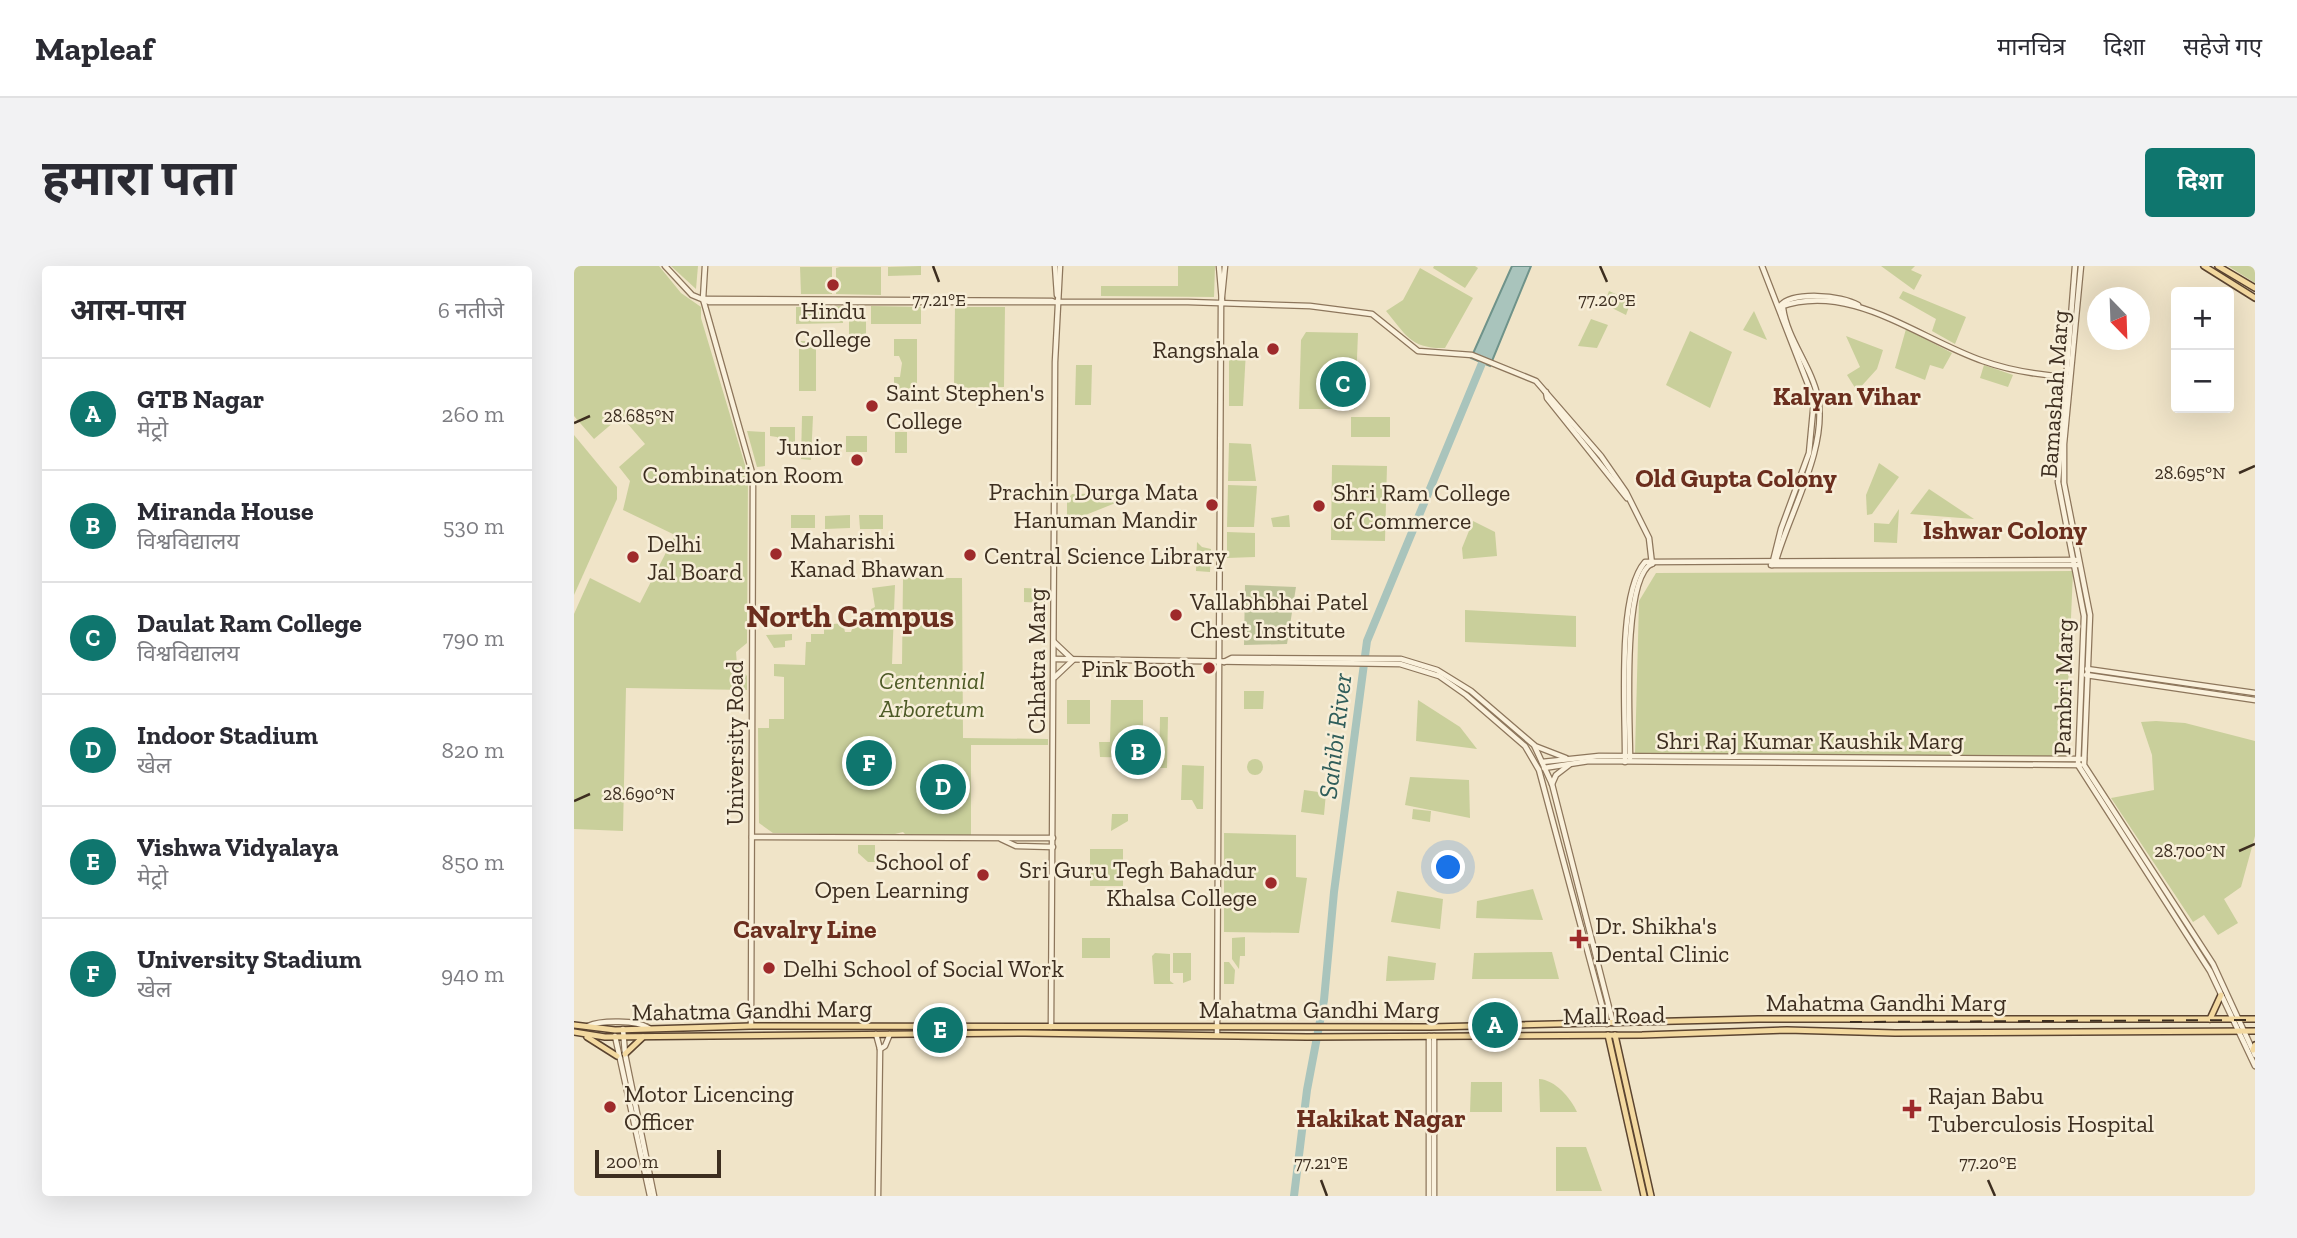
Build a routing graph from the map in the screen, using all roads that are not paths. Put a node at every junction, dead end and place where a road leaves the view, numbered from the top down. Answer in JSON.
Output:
{"nodes":[{"id":1,"x":665,"y":266,"type":"edge"},
{"id":2,"x":705,"y":266,"type":"edge"},
{"id":3,"x":1058,"y":266,"type":"edge"},
{"id":4,"x":1222,"y":266,"type":"edge"},
{"id":5,"x":1762,"y":266,"type":"edge"},
{"id":6,"x":2075,"y":266,"type":"edge"},
{"id":7,"x":2081,"y":266,"type":"edge"},
{"id":8,"x":2204,"y":266,"type":"edge"},
{"id":9,"x":2218,"y":266,"type":"edge"},
{"id":10,"x":2255,"y":288,"type":"edge"},
{"id":11,"x":2255,"y":298,"type":"edge"},
{"id":12,"x":703,"y":299,"type":"junction"},
{"id":13,"x":1055,"y":299,"type":"junction"},
{"id":14,"x":1222,"y":303,"type":"junction"},
{"id":15,"x":1782,"y":307,"type":"junction"},
{"id":16,"x":2070,"y":378,"type":"junction"},
{"id":17,"x":2078,"y":562,"type":"junction"},
{"id":18,"x":1654,"y":563,"type":"junction"},
{"id":19,"x":1773,"y":564,"type":"junction"},
{"id":20,"x":1054,"y":642,"type":"junction"},
{"id":21,"x":1054,"y":659,"type":"junction"},
{"id":22,"x":1073,"y":660,"type":"junction"},
{"id":23,"x":1378,"y":661,"type":"junction"},
{"id":24,"x":1222,"y":662,"type":"junction"},
{"id":25,"x":2086,"y":672,"type":"junction"},
{"id":26,"x":1054,"y":678,"type":"junction"},
{"id":27,"x":2255,"y":693,"type":"edge"},
{"id":28,"x":2255,"y":700,"type":"edge"},
{"id":29,"x":1534,"y":746,"type":"junction"},
{"id":30,"x":1566,"y":758,"type":"junction"},
{"id":31,"x":1925,"y":758,"type":"junction"},
{"id":32,"x":1627,"y":759,"type":"junction"},
{"id":33,"x":1573,"y":762,"type":"junction"},
{"id":34,"x":2077,"y":762,"type":"junction"},
{"id":35,"x":2084,"y":762,"type":"junction"},
{"id":36,"x":1925,"y":765,"type":"junction"},
{"id":37,"x":1541,"y":766,"type":"junction"},
{"id":38,"x":1552,"y":784,"type":"junction"},
{"id":39,"x":752,"y":837,"type":"junction"},
{"id":40,"x":1053,"y":838,"type":"junction"},
{"id":41,"x":1001,"y":839,"type":"junction"},
{"id":42,"x":1053,"y":847,"type":"junction"},
{"id":43,"x":2154,"y":879,"type":"junction"},
{"id":44,"x":2221,"y":995,"type":"junction"},
{"id":45,"x":2210,"y":1019,"type":"junction"},
{"id":46,"x":2236,"y":1019,"type":"junction"},
{"id":47,"x":2255,"y":1019,"type":"edge"},
{"id":48,"x":1802,"y":1020,"type":"junction"},
{"id":49,"x":1610,"y":1023,"type":"junction"},
{"id":50,"x":574,"y":1025,"type":"edge"},
{"id":51,"x":751,"y":1026,"type":"junction"},
{"id":52,"x":961,"y":1026,"type":"junction"},
{"id":53,"x":1303,"y":1026,"type":"junction"},
{"id":54,"x":584,"y":1027,"type":"junction"},
{"id":55,"x":1051,"y":1027,"type":"junction"},
{"id":56,"x":649,"y":1028,"type":"junction"},
{"id":57,"x":623,"y":1029,"type":"junction"},
{"id":58,"x":615,"y":1030,"type":"junction"},
{"id":59,"x":1217,"y":1031,"type":"junction"},
{"id":60,"x":1803,"y":1031,"type":"junction"},
{"id":61,"x":2242,"y":1031,"type":"junction"},
{"id":62,"x":2255,"y":1031,"type":"edge"},
{"id":63,"x":574,"y":1032,"type":"edge"},
{"id":64,"x":1895,"y":1033,"type":"joint"},
{"id":65,"x":876,"y":1034,"type":"junction"},
{"id":66,"x":890,"y":1034,"type":"junction"},
{"id":67,"x":961,"y":1034,"type":"junction"},
{"id":68,"x":646,"y":1035,"type":"junction"},
{"id":69,"x":1431,"y":1035,"type":"junction"},
{"id":70,"x":1611,"y":1035,"type":"junction"},
{"id":71,"x":586,"y":1036,"type":"junction"},
{"id":72,"x":1303,"y":1036,"type":"junction"},
{"id":73,"x":1334,"y":1036,"type":"joint"},
{"id":74,"x":615,"y":1037,"type":"junction"},
{"id":75,"x":623,"y":1037,"type":"junction"},
{"id":76,"x":880,"y":1049,"type":"junction"},
{"id":77,"x":2254,"y":1050,"type":"edge"},
{"id":78,"x":625,"y":1054,"type":"junction"},
{"id":79,"x":617,"y":1056,"type":"junction"},
{"id":80,"x":2255,"y":1066,"type":"edge"},
{"id":81,"x":652,"y":1196,"type":"edge"},
{"id":82,"x":878,"y":1196,"type":"edge"},
{"id":83,"x":1432,"y":1196,"type":"edge"},
{"id":84,"x":1644,"y":1196,"type":"edge"},
{"id":85,"x":1651,"y":1196,"type":"edge"}],
"edges":[{"from":1,"to":12,"type":"street"},
{"from":2,"to":12,"type":"street","name":"University Road"},
{"from":3,"to":13,"type":"street","name":"Chhatra Marg"},
{"from":4,"to":14,"type":"street"},
{"from":5,"to":15,"type":"street"},
{"from":6,"to":16,"type":"street","name":"Bamashah Marg"},
{"from":7,"to":16,"type":"street","name":"Bamashah Marg"},
{"from":8,"to":11,"type":"main road"},
{"from":9,"to":10,"type":"main road"},
{"from":12,"to":13,"type":"street"},
{"from":12,"to":39,"type":"street","name":"University Road"},
{"from":13,"to":14,"type":"street"},
{"from":13,"to":20,"type":"street","name":"Chhatra Marg"},
{"from":14,"to":18,"type":"street"},
{"from":14,"to":24,"type":"street"},
{"from":15,"to":16,"type":"street"},
{"from":15,"to":19,"type":"street"},
{"from":16,"to":17,"type":"street","name":"Bamashah Marg"},
{"from":17,"to":19,"type":"street"},
{"from":17,"to":25,"type":"street","name":"Pambri Marg"},
{"from":18,"to":19,"type":"street"},
{"from":18,"to":32,"type":"street"},
{"from":20,"to":21,"type":"street","name":"Chhatra Marg"},
{"from":20,"to":22,"type":"street"},
{"from":21,"to":22,"type":"street"},
{"from":21,"to":26,"type":"street","name":"Chhatra Marg"},
{"from":22,"to":24,"type":"street"},
{"from":22,"to":26,"type":"street"},
{"from":23,"to":24,"type":"street"},
{"from":23,"to":29,"type":"street"},
{"from":23,"to":37,"type":"street"},
{"from":24,"to":59,"type":"street"},
{"from":25,"to":27,"type":"street"},
{"from":25,"to":28,"type":"street"},
{"from":25,"to":34,"type":"street","name":"Pambri Marg"},
{"from":25,"to":35,"type":"street","name":"Pambri Marg"},
{"from":26,"to":40,"type":"street","name":"Chhatra Marg"},
{"from":29,"to":30,"type":"street"},
{"from":29,"to":37,"type":"street"},
{"from":30,"to":32,"type":"street","name":"Shri Raj Kumar Kaushik Marg"},
{"from":30,"to":37,"type":"street","name":"Shri Raj Kumar Kaushik Marg"},
{"from":31,"to":32,"type":"street","name":"Shri Raj Kumar Kaushik Marg"},
{"from":31,"to":34,"type":"street","name":"Shri Raj Kumar Kaushik Marg"},
{"from":31,"to":36,"type":"street"},
{"from":32,"to":33,"type":"street","name":"Shri Raj Kumar Kaushik Marg"},
{"from":32,"to":36,"type":"street","name":"Shri Raj Kumar Kaushik Marg"},
{"from":33,"to":37,"type":"street","name":"Shri Raj Kumar Kaushik Marg"},
{"from":33,"to":38,"type":"street"},
{"from":34,"to":35,"type":"street","name":"Shri Raj Kumar Kaushik Marg"},
{"from":34,"to":36,"type":"street","name":"Shri Raj Kumar Kaushik Marg"},
{"from":34,"to":43,"type":"street","name":"Pambri Marg"},
{"from":35,"to":43,"type":"street","name":"Pambri Marg"},
{"from":37,"to":38,"type":"street"},
{"from":37,"to":49,"type":"street"},
{"from":38,"to":49,"type":"street"},
{"from":39,"to":41,"type":"street"},
{"from":39,"to":51,"type":"street","name":"University Road"},
{"from":40,"to":41,"type":"street"},
{"from":40,"to":42,"type":"street","name":"Chhatra Marg"},
{"from":41,"to":42,"type":"street"},
{"from":42,"to":55,"type":"street","name":"Chhatra Marg"},
{"from":43,"to":44,"type":"street","name":"Pambri Marg"},
{"from":43,"to":46,"type":"street","name":"Pambri Marg"},
{"from":44,"to":45,"type":"main road"},
{"from":44,"to":46,"type":"street","name":"Pambri Marg"},
{"from":45,"to":46,"type":"main road","name":"Mahatma Gandhi Marg"},
{"from":45,"to":48,"type":"main road","name":"Mahatma Gandhi Marg"},
{"from":46,"to":47,"type":"main road","name":"Mahatma Gandhi Marg"},
{"from":46,"to":61,"type":"street"},
{"from":48,"to":49,"type":"main road","name":"Mahatma Gandhi Marg"},
{"from":48,"to":60,"type":"main road"},
{"from":49,"to":53,"type":"main road","name":"Mahatma Gandhi Marg"},
{"from":50,"to":54,"type":"main road","name":"Mahatma Gandhi Marg"},
{"from":51,"to":52,"type":"main road","name":"Mahatma Gandhi Marg"},
{"from":51,"to":56,"type":"main road","name":"Mahatma Gandhi Marg"},
{"from":52,"to":55,"type":"main road","name":"Mahatma Gandhi Marg"},
{"from":52,"to":67,"type":"main road"},
{"from":53,"to":59,"type":"main road","name":"Mahatma Gandhi Marg"},
{"from":53,"to":72,"type":"main road"},
{"from":54,"to":56,"type":"street"},
{"from":54,"to":58,"type":"main road","name":"Mahatma Gandhi Marg"},
{"from":55,"to":59,"type":"main road","name":"Mahatma Gandhi Marg"},
{"from":56,"to":57,"type":"main road","name":"Mahatma Gandhi Marg"},
{"from":57,"to":58,"type":"main road","name":"Mahatma Gandhi Marg"},
{"from":57,"to":75,"type":"street"},
{"from":58,"to":74,"type":"street"},
{"from":59,"to":67,"type":"main road","name":"Mahatma Gandhi Marg"},
{"from":59,"to":72,"type":"main road","name":"Mahatma Gandhi Marg"},
{"from":60,"to":64,"type":"main road","name":"Mall Road"},
{"from":60,"to":70,"type":"main road","name":"Mall Road"},
{"from":61,"to":62,"type":"main road","name":"Mahatma Gandhi Marg"},
{"from":61,"to":64,"type":"main road","name":"Mahatma Gandhi Marg"},
{"from":61,"to":77,"type":"street"},
{"from":61,"to":80,"type":"street"},
{"from":63,"to":71,"type":"main road","name":"Mahatma Gandhi Marg"},
{"from":65,"to":66,"type":"main road","name":"Mahatma Gandhi Marg"},
{"from":65,"to":68,"type":"main road","name":"Mahatma Gandhi Marg"},
{"from":65,"to":76,"type":"street"},
{"from":66,"to":67,"type":"main road","name":"Mahatma Gandhi Marg"},
{"from":66,"to":76,"type":"street"},
{"from":68,"to":75,"type":"main road","name":"Mahatma Gandhi Marg"},
{"from":68,"to":78,"type":"main road"},
{"from":69,"to":70,"type":"main road","name":"Mall Road"},
{"from":69,"to":73,"type":"main road","name":"Mall Road"},
{"from":69,"to":83,"type":"street"},
{"from":70,"to":84,"type":"main road"},
{"from":70,"to":85,"type":"main road"},
{"from":71,"to":74,"type":"main road","name":"Mahatma Gandhi Marg"},
{"from":71,"to":79,"type":"main road"},
{"from":72,"to":73,"type":"main road","name":"Mahatma Gandhi Marg"},
{"from":74,"to":75,"type":"main road","name":"Mahatma Gandhi Marg"},
{"from":74,"to":79,"type":"street"},
{"from":75,"to":78,"type":"street"},
{"from":76,"to":82,"type":"street"},
{"from":78,"to":81,"type":"street"},
{"from":79,"to":81,"type":"street"}]}
